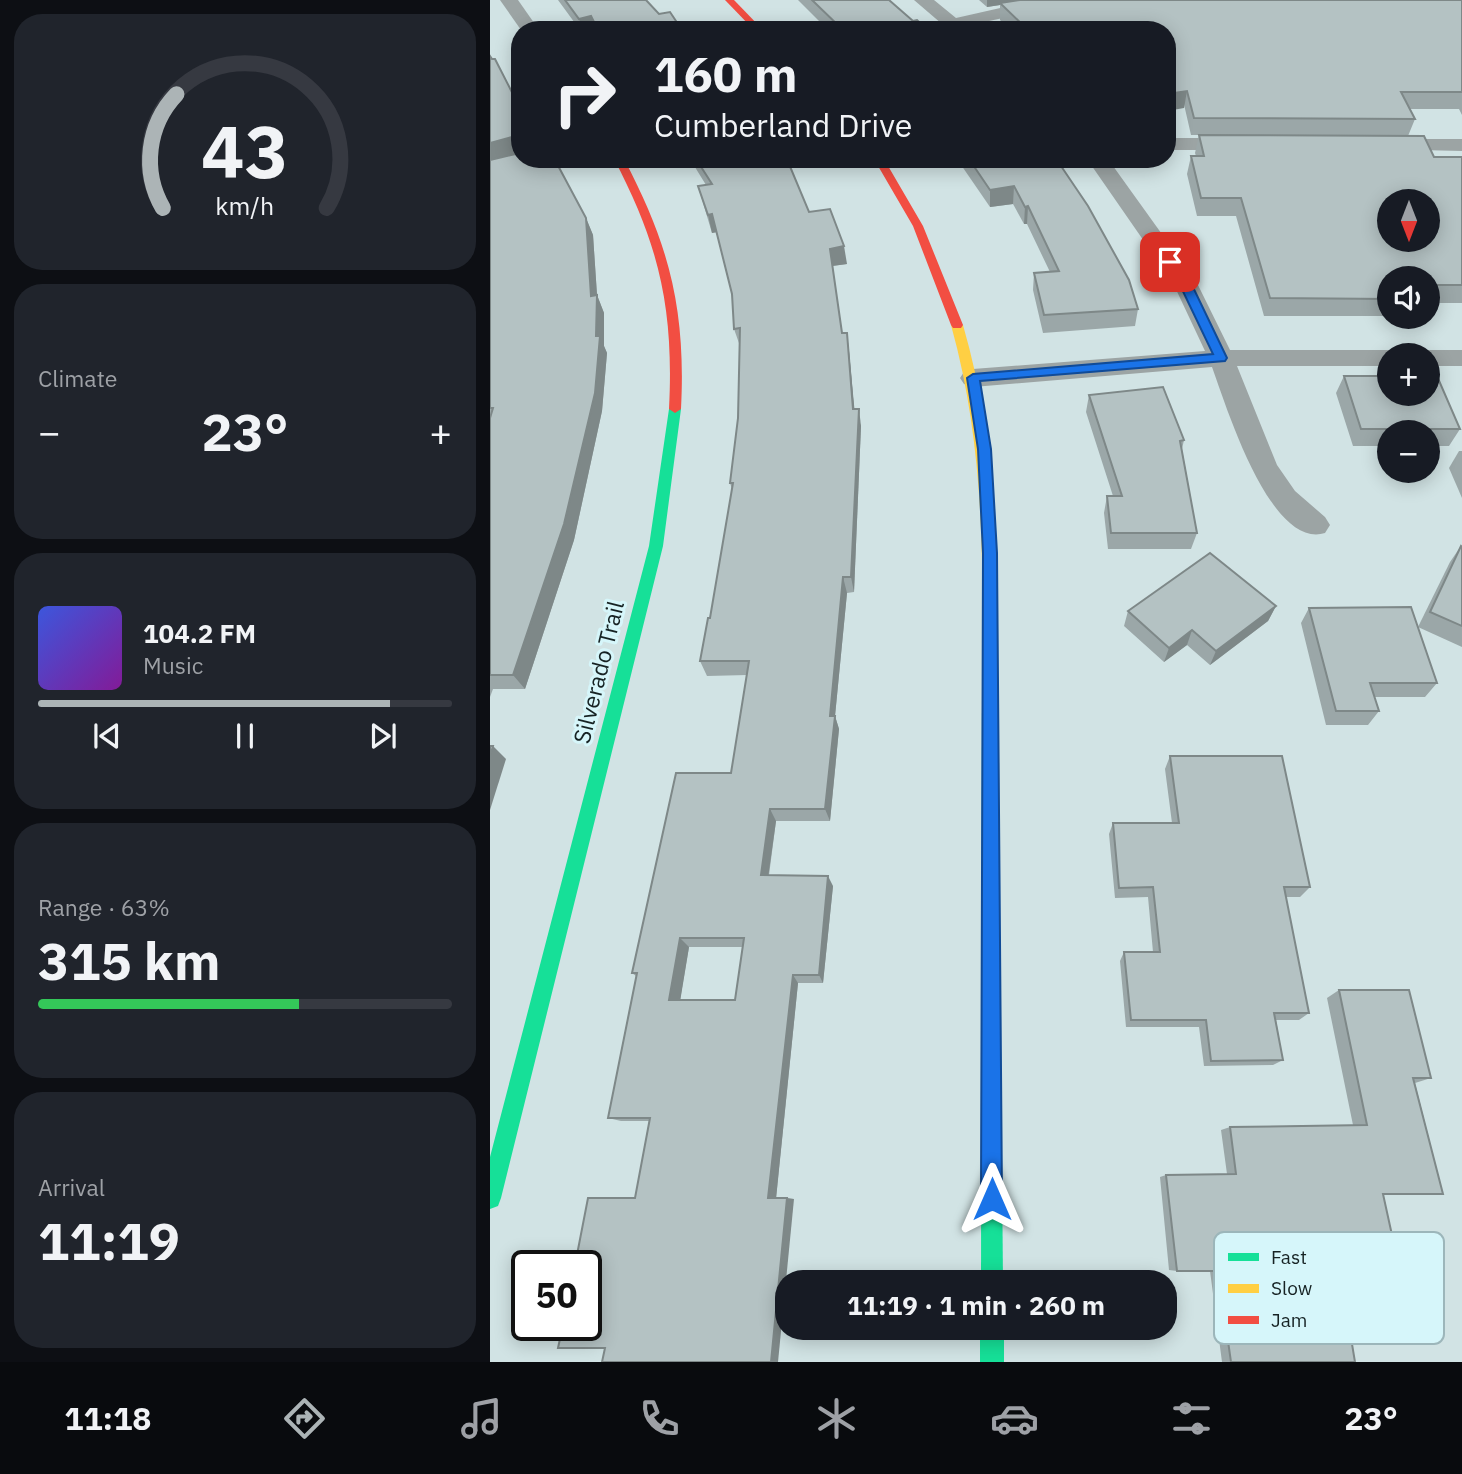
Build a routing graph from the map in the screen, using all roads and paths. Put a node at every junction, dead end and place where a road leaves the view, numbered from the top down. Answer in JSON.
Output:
{"nodes":[{"id":1,"x":509,"y":0,"type":"edge"},
{"id":2,"x":729,"y":0,"type":"edge"},
{"id":3,"x":923,"y":0,"type":"edge"},
{"id":4,"x":1064,"y":2,"type":"edge"},
{"id":5,"x":524,"y":21,"type":"edge"},
{"id":6,"x":751,"y":21,"type":"edge"},
{"id":7,"x":949,"y":21,"type":"edge"},
{"id":8,"x":973,"y":21,"type":"edge"},
{"id":9,"x":1176,"y":144,"type":"edge"},
{"id":10,"x":1261,"y":144,"type":"edge"},
{"id":11,"x":1368,"y":144,"type":"edge"},
{"id":12,"x":1462,"y":145,"type":"edge"},
{"id":13,"x":624,"y":168,"type":"edge"},
{"id":14,"x":884,"y":168,"type":"edge"},
{"id":15,"x":1103,"y":168,"type":"edge"},
{"id":16,"x":1221,"y":358,"type":"junction"},
{"id":17,"x":1377,"y":358,"type":"edge"},
{"id":18,"x":1440,"y":358,"type":"edge"},
{"id":19,"x":1462,"y":358,"type":"edge"},
{"id":20,"x":973,"y":378,"type":"junction"},
{"id":21,"x":1315,"y":525,"type":"dead end"},
{"id":22,"x":490,"y":1198,"type":"edge"},
{"id":23,"x":992,"y":1270,"type":"edge"},
{"id":24,"x":992,"y":1340,"type":"edge"},
{"id":25,"x":992,"y":1362,"type":"edge"}],
"edges":[{"from":1,"to":5,"type":"street"},
{"from":2,"to":6,"type":"main road"},
{"from":3,"to":7,"type":"street"},
{"from":4,"to":8,"type":"street"},
{"from":9,"to":10,"type":"street"},
{"from":11,"to":12,"type":"street"},
{"from":13,"to":22,"type":"main road","name":"Silverado Trail"},
{"from":14,"to":20,"type":"main road"},
{"from":15,"to":16,"type":"street"},
{"from":16,"to":17,"type":"street"},
{"from":16,"to":20,"type":"street"},
{"from":16,"to":21,"type":"street"},
{"from":18,"to":19,"type":"street"},
{"from":20,"to":23,"type":"main road"},
{"from":24,"to":25,"type":"main road"}]}
